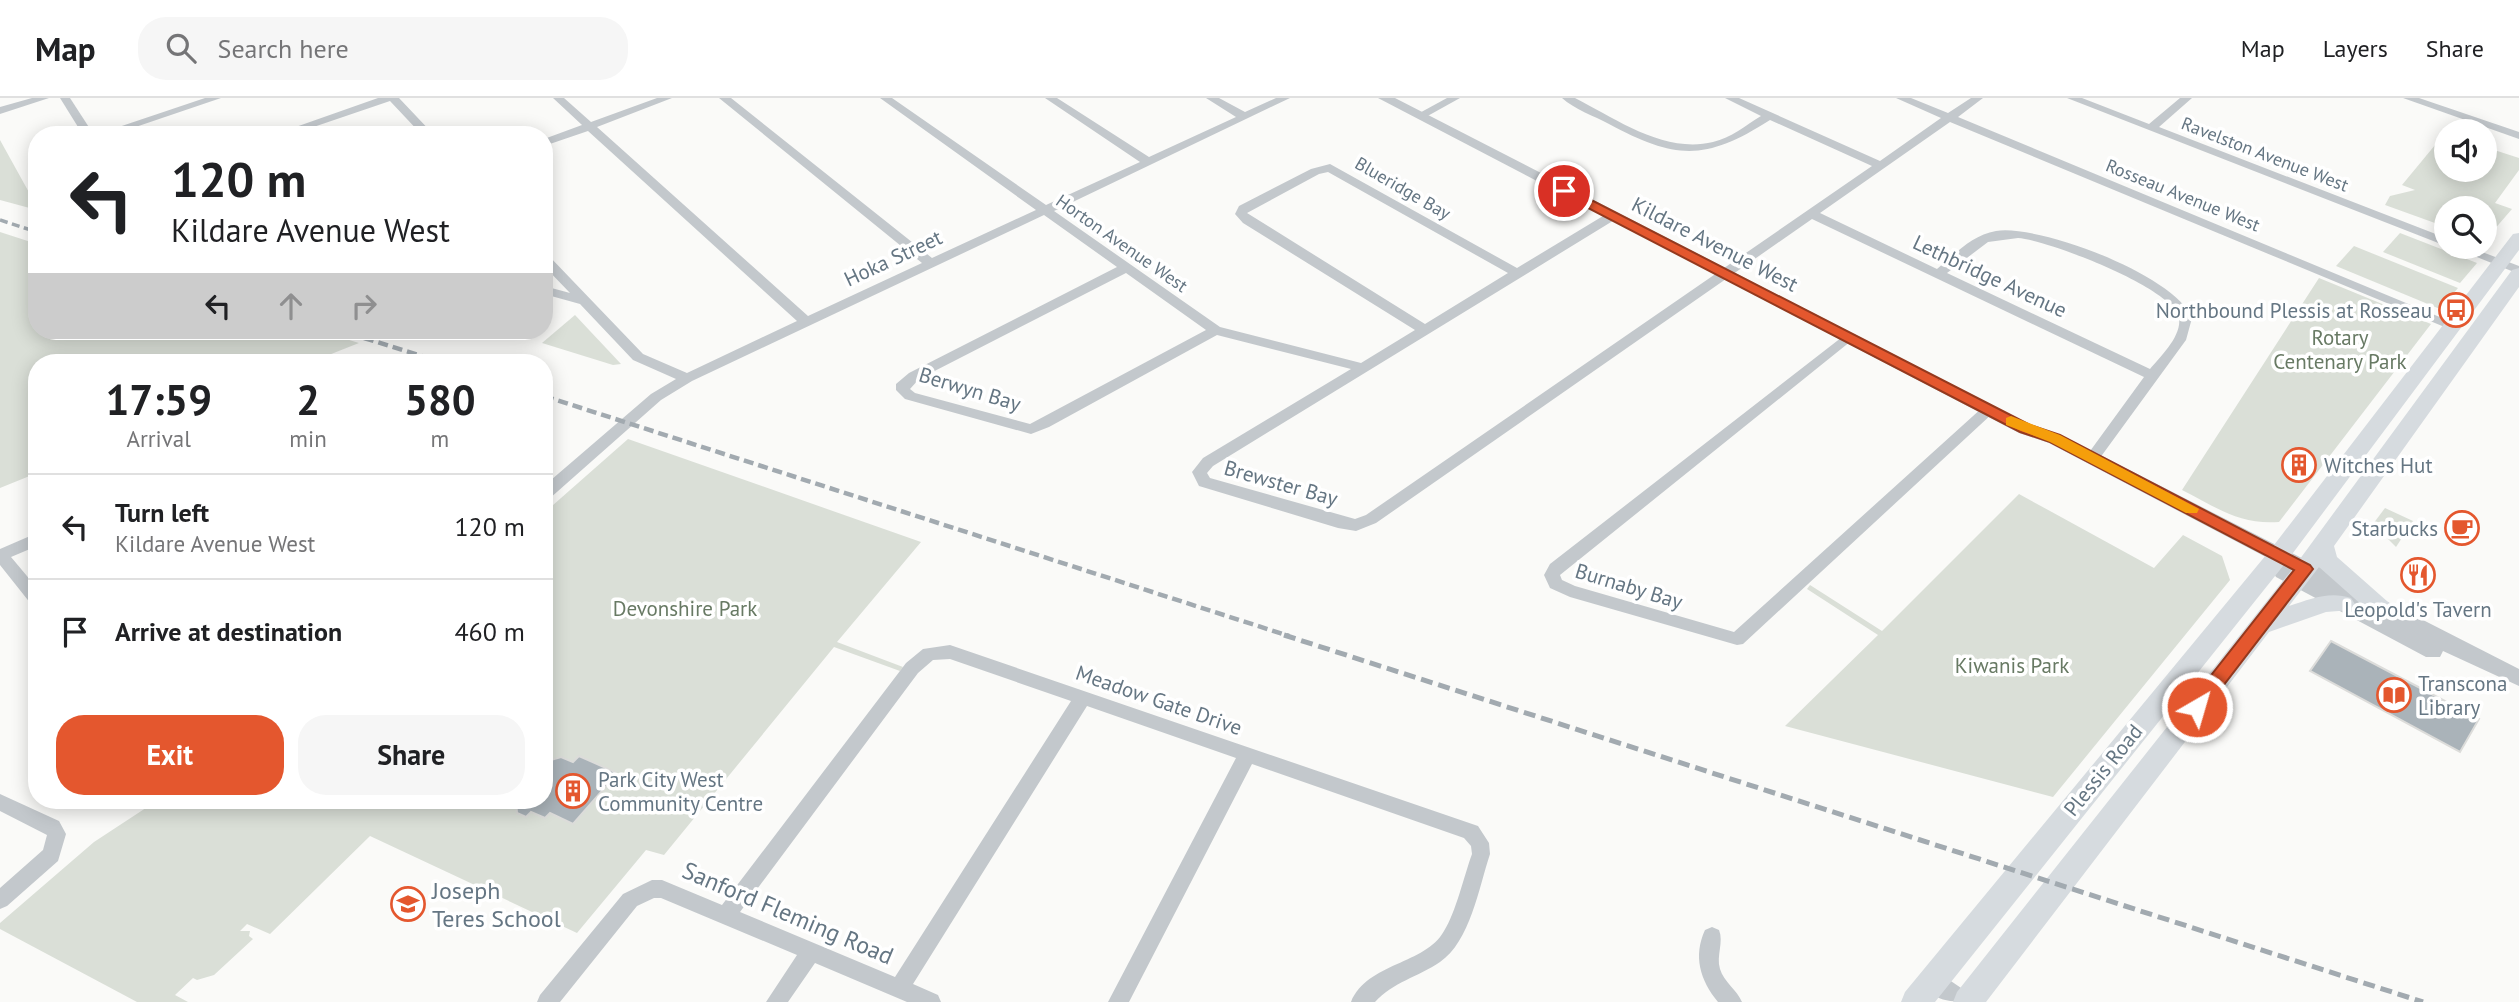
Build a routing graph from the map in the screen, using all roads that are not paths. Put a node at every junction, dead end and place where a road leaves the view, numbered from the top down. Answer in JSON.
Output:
{"nodes":[{"id":1,"x":44,"y":98,"type":"edge"},
{"id":2,"x":65,"y":98,"type":"edge"},
{"id":3,"x":216,"y":98,"type":"edge"},
{"id":4,"x":391,"y":98,"type":"edge"},
{"id":5,"x":558,"y":98,"type":"edge"},
{"id":6,"x":667,"y":98,"type":"edge"},
{"id":7,"x":724,"y":98,"type":"edge"},
{"id":8,"x":885,"y":98,"type":"edge"},
{"id":9,"x":1050,"y":98,"type":"edge"},
{"id":10,"x":1211,"y":98,"type":"edge"},
{"id":11,"x":1284,"y":98,"type":"edge"},
{"id":12,"x":1385,"y":98,"type":"edge"},
{"id":13,"x":1455,"y":98,"type":"edge"},
{"id":14,"x":1567,"y":98,"type":"edge"},
{"id":15,"x":1730,"y":98,"type":"edge"},
{"id":16,"x":1901,"y":98,"type":"edge"},
{"id":17,"x":1978,"y":98,"type":"edge"},
{"id":18,"x":2072,"y":98,"type":"edge"},
{"id":19,"x":2187,"y":98,"type":"edge"},
{"id":20,"x":2409,"y":98,"type":"edge"},
{"id":21,"x":0,"y":111,"type":"edge"},
{"id":22,"x":1420,"y":116,"type":"junction"},
{"id":23,"x":1769,"y":116,"type":"junction"},
{"id":24,"x":1245,"y":117,"type":"junction"},
{"id":25,"x":1949,"y":118,"type":"junction"},
{"id":26,"x":83,"y":126,"type":"edge"},
{"id":27,"x":128,"y":126,"type":"edge"},
{"id":28,"x":305,"y":126,"type":"edge"},
{"id":29,"x":420,"y":126,"type":"edge"},
{"id":30,"x":590,"y":126,"type":"junction"},
{"id":31,"x":2151,"y":128,"type":"junction"},
{"id":32,"x":2519,"y":136,"type":"edge"},
{"id":33,"x":553,"y":140,"type":"edge"},
{"id":34,"x":1148,"y":162,"type":"junction"},
{"id":35,"x":1880,"y":165,"type":"junction"},
{"id":36,"x":1044,"y":210,"type":"junction"},
{"id":37,"x":1809,"y":213,"type":"junction"},
{"id":38,"x":1612,"y":216,"type":"junction"},
{"id":39,"x":2434,"y":237,"type":"edge"},
{"id":40,"x":2519,"y":238,"type":"edge"},
{"id":41,"x":2488,"y":259,"type":"edge"},
{"id":42,"x":930,"y":264,"type":"junction"},
{"id":43,"x":1126,"y":268,"type":"junction"},
{"id":44,"x":2513,"y":269,"type":"edge"},
{"id":45,"x":553,"y":270,"type":"edge"},
{"id":46,"x":1517,"y":273,"type":"junction"},
{"id":47,"x":1723,"y":273,"type":"junction"},
{"id":48,"x":1938,"y":274,"type":"junction"},
{"id":49,"x":553,"y":293,"type":"edge"},
{"id":50,"x":2511,"y":293,"type":"edge"},
{"id":51,"x":586,"y":302,"type":"junction"},
{"id":52,"x":806,"y":322,"type":"junction"},
{"id":53,"x":2452,"y":324,"type":"junction"},
{"id":54,"x":1215,"y":330,"type":"junction"},
{"id":55,"x":1424,"y":330,"type":"junction"},
{"id":56,"x":1846,"y":338,"type":"junction"},
{"id":57,"x":1361,"y":367,"type":"junction"},
{"id":58,"x":2153,"y":376,"type":"junction"},
{"id":59,"x":687,"y":378,"type":"junction"},
{"id":60,"x":1988,"y":410,"type":"junction"},
{"id":61,"x":2025,"y":429,"type":"junction"},
{"id":62,"x":2092,"y":458,"type":"junction"},
{"id":63,"x":553,"y":487,"type":"edge"},
{"id":64,"x":28,"y":544,"type":"edge"},
{"id":65,"x":2322,"y":545,"type":"junction"},
{"id":66,"x":1,"y":555,"type":"edge"},
{"id":67,"x":2275,"y":560,"type":"junction"},
{"id":68,"x":2300,"y":574,"type":"junction"},
{"id":69,"x":28,"y":589,"type":"edge"},
{"id":70,"x":2343,"y":604,"type":"junction"},
{"id":71,"x":2380,"y":608,"type":"junction"},
{"id":72,"x":2260,"y":626,"type":"junction"},
{"id":73,"x":2519,"y":678,"type":"edge"},
{"id":74,"x":2519,"y":692,"type":"edge"},
{"id":75,"x":1082,"y":699,"type":"junction"},
{"id":76,"x":1247,"y":755,"type":"junction"},
{"id":77,"x":0,"y":802,"type":"edge"},
{"id":78,"x":0,"y":900,"type":"edge"},
{"id":79,"x":727,"y":914,"type":"junction"},
{"id":80,"x":1712,"y":936,"type":"dead end"},
{"id":81,"x":811,"y":952,"type":"junction"},
{"id":82,"x":1933,"y":981,"type":"junction"},
{"id":83,"x":899,"y":988,"type":"junction"},
{"id":84,"x":547,"y":1002,"type":"edge"},
{"id":85,"x":776,"y":1002,"type":"edge"},
{"id":86,"x":931,"y":1002,"type":"edge"},
{"id":87,"x":1118,"y":1002,"type":"edge"},
{"id":88,"x":1360,"y":1002,"type":"edge"},
{"id":89,"x":1732,"y":1002,"type":"edge"},
{"id":90,"x":1916,"y":1002,"type":"edge"},
{"id":91,"x":1961,"y":1002,"type":"edge"},
{"id":92,"x":1968,"y":1002,"type":"edge"}],
"edges":[{"from":1,"to":21,"type":"street"},
{"from":2,"to":26,"type":"street"},
{"from":3,"to":27,"type":"street"},
{"from":4,"to":28,"type":"street"},
{"from":4,"to":29,"type":"street"},
{"from":5,"to":30,"type":"street"},
{"from":6,"to":30,"type":"street"},
{"from":7,"to":42,"type":"street"},
{"from":8,"to":36,"type":"street","name":"Horton Avenue West"},
{"from":9,"to":34,"type":"street"},
{"from":10,"to":24,"type":"street"},
{"from":11,"to":24,"type":"street","name":"Hoka Street"},
{"from":12,"to":22,"type":"street","name":"Kildare Avenue West"},
{"from":13,"to":22,"type":"street"},
{"from":14,"to":23,"type":"street"},
{"from":15,"to":23,"type":"street"},
{"from":16,"to":25,"type":"street","name":"Rosseau Avenue West"},
{"from":17,"to":25,"type":"street"},
{"from":18,"to":31,"type":"street","name":"Ravelston Avenue West"},
{"from":19,"to":31,"type":"street"},
{"from":20,"to":32,"type":"street"},
{"from":22,"to":38,"type":"street","name":"Kildare Avenue West"},
{"from":23,"to":35,"type":"street"},
{"from":24,"to":34,"type":"street","name":"Hoka Street"},
{"from":25,"to":35,"type":"street"},
{"from":25,"to":53,"type":"street","name":"Rosseau Avenue West"},
{"from":30,"to":33,"type":"street"},
{"from":30,"to":52,"type":"street"},
{"from":31,"to":39,"type":"street","name":"Ravelston Avenue West"},
{"from":34,"to":36,"type":"street","name":"Hoka Street"},
{"from":35,"to":37,"type":"street"},
{"from":36,"to":42,"type":"street","name":"Hoka Street"},
{"from":36,"to":43,"type":"street","name":"Horton Avenue West"},
{"from":37,"to":47,"type":"street"},
{"from":37,"to":48,"type":"street","name":"Lethbridge Avenue"},
{"from":38,"to":46,"type":"street","name":"Brewster Bay"},
{"from":38,"to":47,"type":"street","name":"Kildare Avenue West"},
{"from":40,"to":44,"type":"main road","name":"Plessis Road"},
{"from":41,"to":44,"type":"street"},
{"from":42,"to":52,"type":"street","name":"Hoka Street"},
{"from":43,"to":54,"type":"street","name":"Horton Avenue West"},
{"from":43,"to":54,"type":"street","name":"Berwyn Bay"},
{"from":44,"to":50,"type":"main road","name":"Plessis Road"},
{"from":44,"to":53,"type":"main road","name":"Plessis Road"},
{"from":45,"to":51,"type":"street"},
{"from":46,"to":55,"type":"street","name":"Brewster Bay"},
{"from":46,"to":55,"type":"street","name":"Blueridge Bay"},
{"from":47,"to":56,"type":"street","name":"Kildare Avenue West"},
{"from":47,"to":57,"type":"street","name":"Brewster Bay"},
{"from":48,"to":58,"type":"street","name":"Lethbridge Avenue"},
{"from":48,"to":58,"type":"street"},
{"from":49,"to":51,"type":"street"},
{"from":50,"to":65,"type":"main road","name":"Plessis Road"},
{"from":51,"to":59,"type":"street"},
{"from":52,"to":59,"type":"street","name":"Hoka Street"},
{"from":53,"to":67,"type":"main road","name":"Plessis Road"},
{"from":54,"to":57,"type":"street","name":"Horton Avenue West"},
{"from":55,"to":57,"type":"street","name":"Brewster Bay"},
{"from":56,"to":60,"type":"street","name":"Kildare Avenue West"},
{"from":56,"to":60,"type":"street","name":"Burnaby Bay"},
{"from":58,"to":62,"type":"street"},
{"from":59,"to":63,"type":"street","name":"Hoka Street"},
{"from":60,"to":61,"type":"street","name":"Kildare Avenue West"},
{"from":61,"to":62,"type":"street","name":"Kildare Avenue West"},
{"from":61,"to":67,"type":"street","name":"Kildare Avenue West"},
{"from":62,"to":67,"type":"street","name":"Kildare Avenue West"},
{"from":64,"to":66,"type":"street"},
{"from":65,"to":68,"type":"main road","name":"Plessis Road"},
{"from":65,"to":71,"type":"main road"},
{"from":66,"to":69,"type":"street"},
{"from":67,"to":68,"type":"street"},
{"from":67,"to":82,"type":"main road","name":"Plessis Road"},
{"from":68,"to":70,"type":"street"},
{"from":68,"to":71,"type":"street"},
{"from":68,"to":72,"type":"main road","name":"Plessis Road"},
{"from":70,"to":72,"type":"main road"},
{"from":70,"to":74,"type":"street"},
{"from":71,"to":73,"type":"street"},
{"from":72,"to":92,"type":"main road","name":"Plessis Road"},
{"from":75,"to":76,"type":"street","name":"Meadow Gate Drive"},
{"from":75,"to":79,"type":"street","name":"Meadow Gate Drive"},
{"from":75,"to":83,"type":"street"},
{"from":76,"to":87,"type":"street"},
{"from":76,"to":88,"type":"street","name":"Meadow Gate Drive"},
{"from":77,"to":78,"type":"street"},
{"from":79,"to":81,"type":"street","name":"Sanford Fleming Road"},
{"from":79,"to":84,"type":"street","name":"Sanford Fleming Road"},
{"from":80,"to":89,"type":"street"},
{"from":81,"to":83,"type":"street","name":"Sanford Fleming Road"},
{"from":81,"to":85,"type":"street"},
{"from":82,"to":90,"type":"main road","name":"Plessis Road"},
{"from":82,"to":91,"type":"street"},
{"from":83,"to":86,"type":"street","name":"Sanford Fleming Road"}]}
